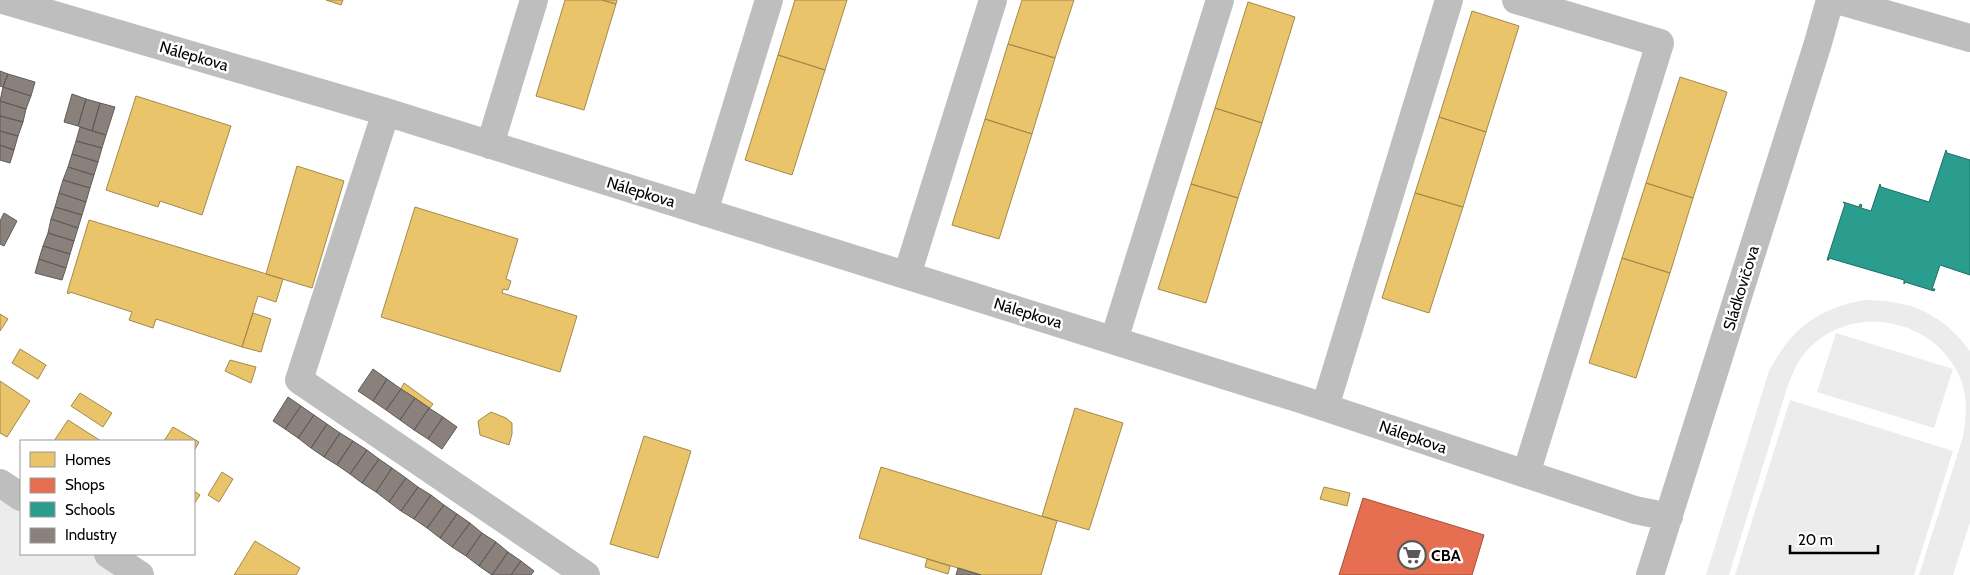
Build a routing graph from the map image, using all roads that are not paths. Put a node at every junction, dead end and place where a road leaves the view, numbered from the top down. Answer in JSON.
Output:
{"nodes":[{"id":1,"x":3,"y":0,"type":"edge"},
{"id":2,"x":534,"y":0,"type":"edge"},
{"id":3,"x":769,"y":0,"type":"edge"},
{"id":4,"x":993,"y":0,"type":"edge"},
{"id":5,"x":1220,"y":0,"type":"edge"},
{"id":6,"x":1449,"y":0,"type":"edge"},
{"id":7,"x":1516,"y":0,"type":"edge"},
{"id":8,"x":1830,"y":0,"type":"edge"},
{"id":9,"x":1837,"y":0,"type":"edge"},
{"id":10,"x":1970,"y":38,"type":"edge"},
{"id":11,"x":386,"y":112,"type":"junction"},
{"id":12,"x":490,"y":145,"type":"junction"},
{"id":13,"x":704,"y":212,"type":"junction"},
{"id":14,"x":907,"y":276,"type":"junction"},
{"id":15,"x":1114,"y":340,"type":"junction"},
{"id":16,"x":1325,"y":407,"type":"junction"},
{"id":17,"x":1526,"y":474,"type":"junction"},
{"id":18,"x":0,"y":483,"type":"edge"},
{"id":19,"x":20,"y":496,"type":"edge"},
{"id":20,"x":1669,"y":517,"type":"junction"},
{"id":21,"x":110,"y":555,"type":"edge"},
{"id":22,"x":140,"y":575,"type":"edge"},
{"id":23,"x":586,"y":575,"type":"edge"},
{"id":24,"x":1650,"y":575,"type":"edge"}],
"edges":[{"from":1,"to":11,"type":"street","name":"Nálepkova"},
{"from":2,"to":12,"type":"street"},
{"from":3,"to":13,"type":"street"},
{"from":4,"to":14,"type":"street"},
{"from":5,"to":15,"type":"street"},
{"from":6,"to":16,"type":"street"},
{"from":7,"to":17,"type":"street"},
{"from":8,"to":20,"type":"street","name":"Sládkovičova"},
{"from":9,"to":10,"type":"street"},
{"from":11,"to":12,"type":"street","name":"Nálepkova"},
{"from":11,"to":23,"type":"street"},
{"from":12,"to":13,"type":"street","name":"Nálepkova"},
{"from":13,"to":14,"type":"street","name":"Nálepkova"},
{"from":14,"to":15,"type":"street","name":"Nálepkova"},
{"from":15,"to":16,"type":"street","name":"Nálepkova"},
{"from":16,"to":17,"type":"street","name":"Nálepkova"},
{"from":17,"to":20,"type":"street","name":"Nálepkova"},
{"from":18,"to":19,"type":"street"},
{"from":20,"to":24,"type":"street","name":"Sládkovičova"},
{"from":21,"to":22,"type":"street"}]}
